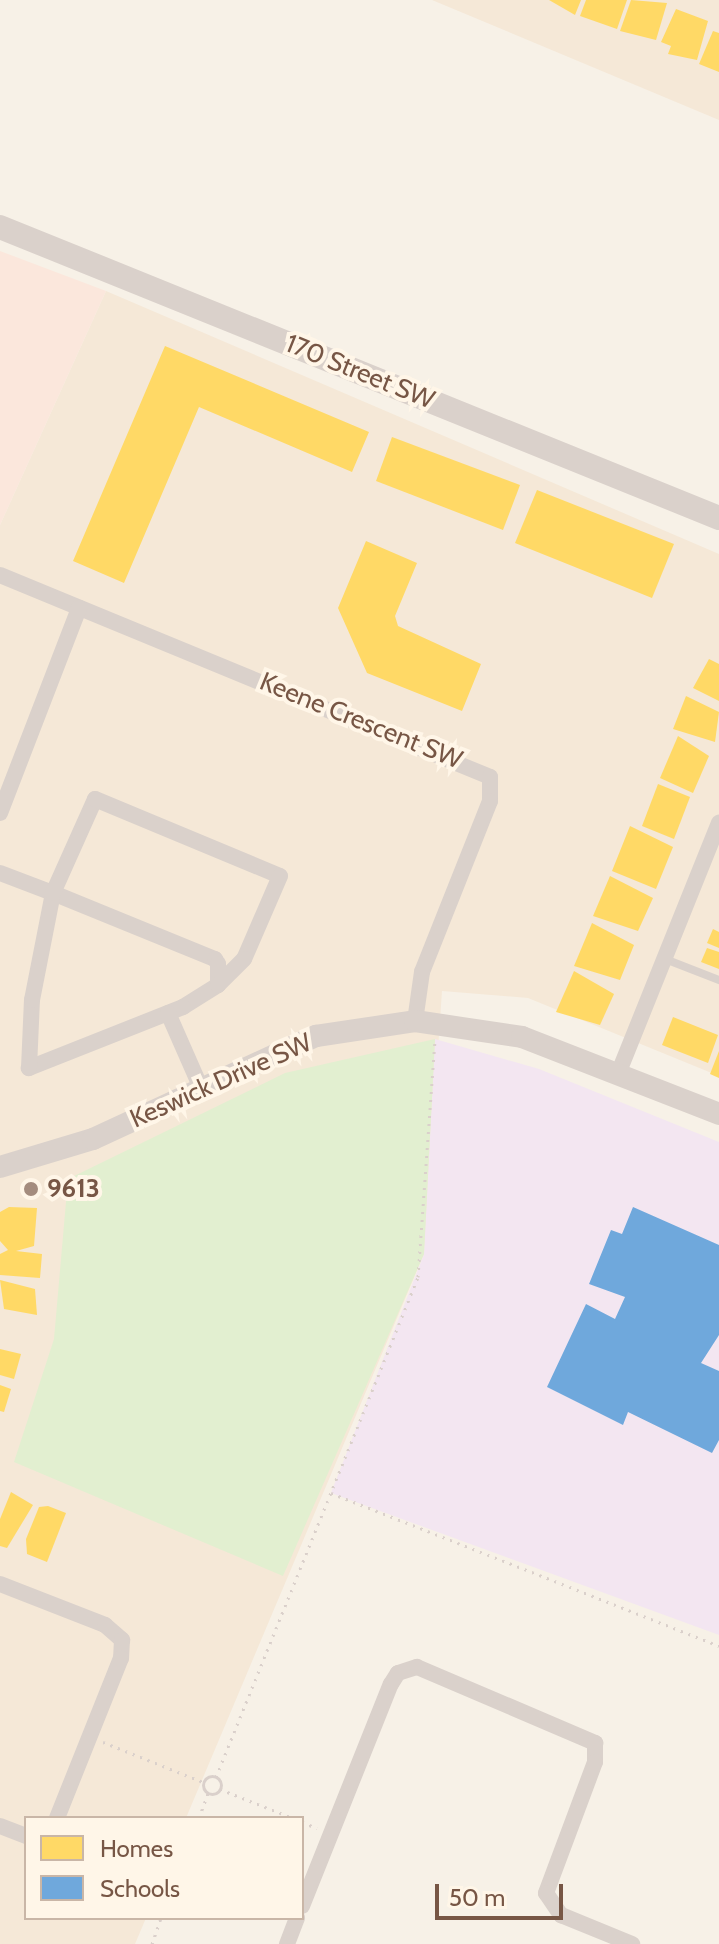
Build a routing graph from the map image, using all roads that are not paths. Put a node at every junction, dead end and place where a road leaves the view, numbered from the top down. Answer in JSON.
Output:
{"nodes":[{"id":1,"x":0,"y":227,"type":"edge"},
{"id":2,"x":719,"y":518,"type":"edge"},
{"id":3,"x":0,"y":575,"type":"edge"},
{"id":4,"x":79,"y":608,"type":"junction"},
{"id":5,"x":0,"y":813,"type":"edge"},
{"id":6,"x":719,"y":823,"type":"edge"},
{"id":7,"x":0,"y":873,"type":"edge"},
{"id":8,"x":53,"y":893,"type":"junction"},
{"id":9,"x":665,"y":959,"type":"junction"},
{"id":10,"x":719,"y":980,"type":"edge"},
{"id":11,"x":218,"y":985,"type":"junction"},
{"id":12,"x":168,"y":1013,"type":"junction"},
{"id":13,"x":415,"y":1021,"type":"junction"},
{"id":14,"x":618,"y":1074,"type":"junction"},
{"id":15,"x":201,"y":1088,"type":"junction"},
{"id":16,"x":719,"y":1114,"type":"edge"},
{"id":17,"x":0,"y":1167,"type":"edge"},
{"id":18,"x":0,"y":1584,"type":"edge"},
{"id":19,"x":58,"y":1816,"type":"edge"},
{"id":20,"x":0,"y":1826,"type":"edge"},
{"id":21,"x":24,"y":1835,"type":"edge"},
{"id":22,"x":304,"y":1901,"type":"edge"},
{"id":23,"x":296,"y":1920,"type":"edge"},
{"id":24,"x":287,"y":1944,"type":"edge"},
{"id":25,"x":632,"y":1944,"type":"edge"}],
"edges":[{"from":1,"to":2,"type":"main road","name":"170 Street SW"},
{"from":3,"to":4,"type":"street","name":"Keene Crescent SW"},
{"from":4,"to":5,"type":"street"},
{"from":4,"to":13,"type":"street","name":"Keene Crescent SW"},
{"from":6,"to":9,"type":"street"},
{"from":7,"to":8,"type":"street"},
{"from":8,"to":11,"type":"street"},
{"from":8,"to":11,"type":"street"},
{"from":8,"to":12,"type":"street"},
{"from":9,"to":10,"type":"lane"},
{"from":9,"to":14,"type":"street"},
{"from":11,"to":12,"type":"street"},
{"from":12,"to":15,"type":"street"},
{"from":13,"to":14,"type":"street","name":"Keswick Drive SW"},
{"from":13,"to":15,"type":"street","name":"Keswick Drive SW"},
{"from":14,"to":16,"type":"street","name":"Keswick Drive SW"},
{"from":15,"to":17,"type":"street","name":"Keswick Drive SW"},
{"from":18,"to":19,"type":"street"},
{"from":20,"to":21,"type":"street"},
{"from":22,"to":25,"type":"street"},
{"from":23,"to":24,"type":"street"}]}
